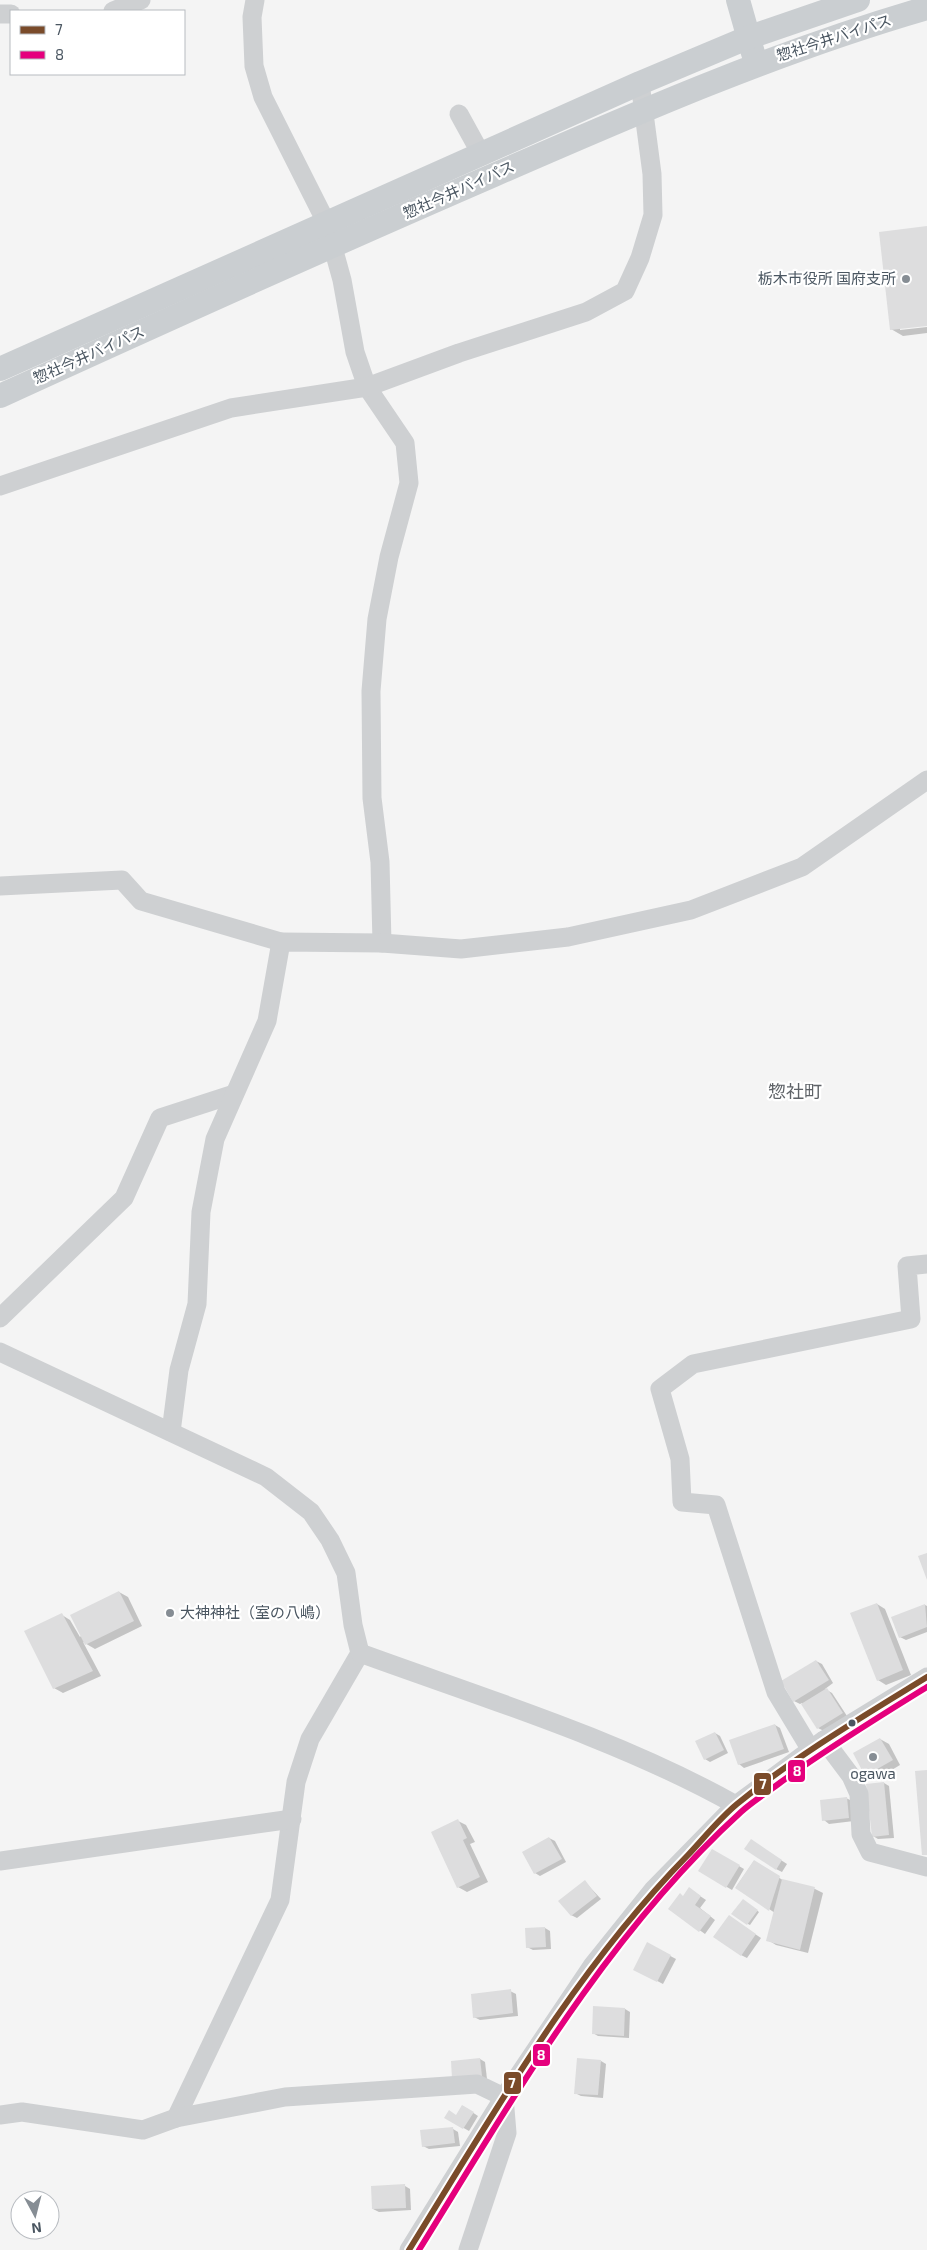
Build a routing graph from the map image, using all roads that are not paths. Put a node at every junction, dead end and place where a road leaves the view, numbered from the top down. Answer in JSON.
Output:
{"nodes":[{"id":1,"x":141,"y":0,"type":"edge"},
{"id":2,"x":255,"y":0,"type":"edge"},
{"id":3,"x":738,"y":0,"type":"edge"},
{"id":4,"x":858,"y":0,"type":"edge"},
{"id":5,"x":927,"y":8,"type":"edge"},
{"id":6,"x":116,"y":10,"type":"edge"},
{"id":7,"x":747,"y":38,"type":"junction"},
{"id":8,"x":757,"y":64,"type":"junction"},
{"id":9,"x":640,"y":83,"type":"junction"},
{"id":10,"x":644,"y":110,"type":"junction"},
{"id":11,"x":459,"y":114,"type":"dead end"},
{"id":12,"x":481,"y":154,"type":"junction"},
{"id":13,"x":326,"y":222,"type":"junction"},
{"id":14,"x":332,"y":245,"type":"junction"},
{"id":15,"x":0,"y":369,"type":"edge"},
{"id":16,"x":367,"y":387,"type":"junction"},
{"id":17,"x":0,"y":396,"type":"edge"},
{"id":18,"x":0,"y":486,"type":"edge"},
{"id":19,"x":927,"y":780,"type":"edge"},
{"id":20,"x":0,"y":886,"type":"edge"},
{"id":21,"x":281,"y":942,"type":"junction"},
{"id":22,"x":382,"y":943,"type":"junction"},
{"id":23,"x":234,"y":1094,"type":"junction"},
{"id":24,"x":927,"y":1264,"type":"edge"},
{"id":25,"x":0,"y":1318,"type":"edge"},
{"id":26,"x":0,"y":1352,"type":"edge"},
{"id":27,"x":171,"y":1432,"type":"junction"},
{"id":28,"x":360,"y":1653,"type":"junction"},
{"id":29,"x":927,"y":1677,"type":"edge"},
{"id":30,"x":818,"y":1745,"type":"junction"},
{"id":31,"x":736,"y":1805,"type":"junction"},
{"id":32,"x":292,"y":1819,"type":"junction"},
{"id":33,"x":0,"y":1861,"type":"edge"},
{"id":34,"x":927,"y":1867,"type":"edge"},
{"id":35,"x":504,"y":2097,"type":"junction"},
{"id":36,"x":0,"y":2115,"type":"edge"},
{"id":37,"x":176,"y":2118,"type":"junction"},
{"id":38,"x":409,"y":2250,"type":"edge"},
{"id":39,"x":468,"y":2250,"type":"edge"}],
"edges":[{"from":1,"to":6,"type":"street"},
{"from":2,"to":13,"type":"street"},
{"from":3,"to":7,"type":"main road"},
{"from":4,"to":7,"type":"main road","name":"惣社今井バイパス"},
{"from":5,"to":8,"type":"main road","name":"惣社今井バイパス"},
{"from":7,"to":8,"type":"main road"},
{"from":7,"to":9,"type":"main road","name":"惣社今井バイパス"},
{"from":8,"to":10,"type":"main road","name":"惣社今井バイパス"},
{"from":9,"to":10,"type":"street"},
{"from":9,"to":12,"type":"main road","name":"惣社今井バイパス"},
{"from":10,"to":14,"type":"main road","name":"惣社今井バイパス"},
{"from":10,"to":16,"type":"street"},
{"from":11,"to":12,"type":"street"},
{"from":12,"to":13,"type":"main road","name":"惣社今井バイパス"},
{"from":13,"to":14,"type":"street"},
{"from":13,"to":15,"type":"main road","name":"惣社今井バイパス"},
{"from":14,"to":16,"type":"street"},
{"from":14,"to":17,"type":"main road","name":"惣社今井バイパス"},
{"from":16,"to":18,"type":"street"},
{"from":16,"to":22,"type":"street"},
{"from":19,"to":22,"type":"street"},
{"from":20,"to":21,"type":"street"},
{"from":21,"to":22,"type":"street"},
{"from":21,"to":23,"type":"street"},
{"from":23,"to":25,"type":"street"},
{"from":23,"to":27,"type":"street"},
{"from":24,"to":30,"type":"street"},
{"from":26,"to":27,"type":"street"},
{"from":27,"to":28,"type":"street"},
{"from":28,"to":31,"type":"street"},
{"from":28,"to":32,"type":"street"},
{"from":29,"to":30,"type":"street"},
{"from":30,"to":31,"type":"street"},
{"from":30,"to":34,"type":"street"},
{"from":31,"to":35,"type":"street"},
{"from":32,"to":33,"type":"street"},
{"from":32,"to":37,"type":"street"},
{"from":35,"to":37,"type":"street"},
{"from":35,"to":38,"type":"street"},
{"from":35,"to":39,"type":"street"},
{"from":36,"to":37,"type":"street"}]}
